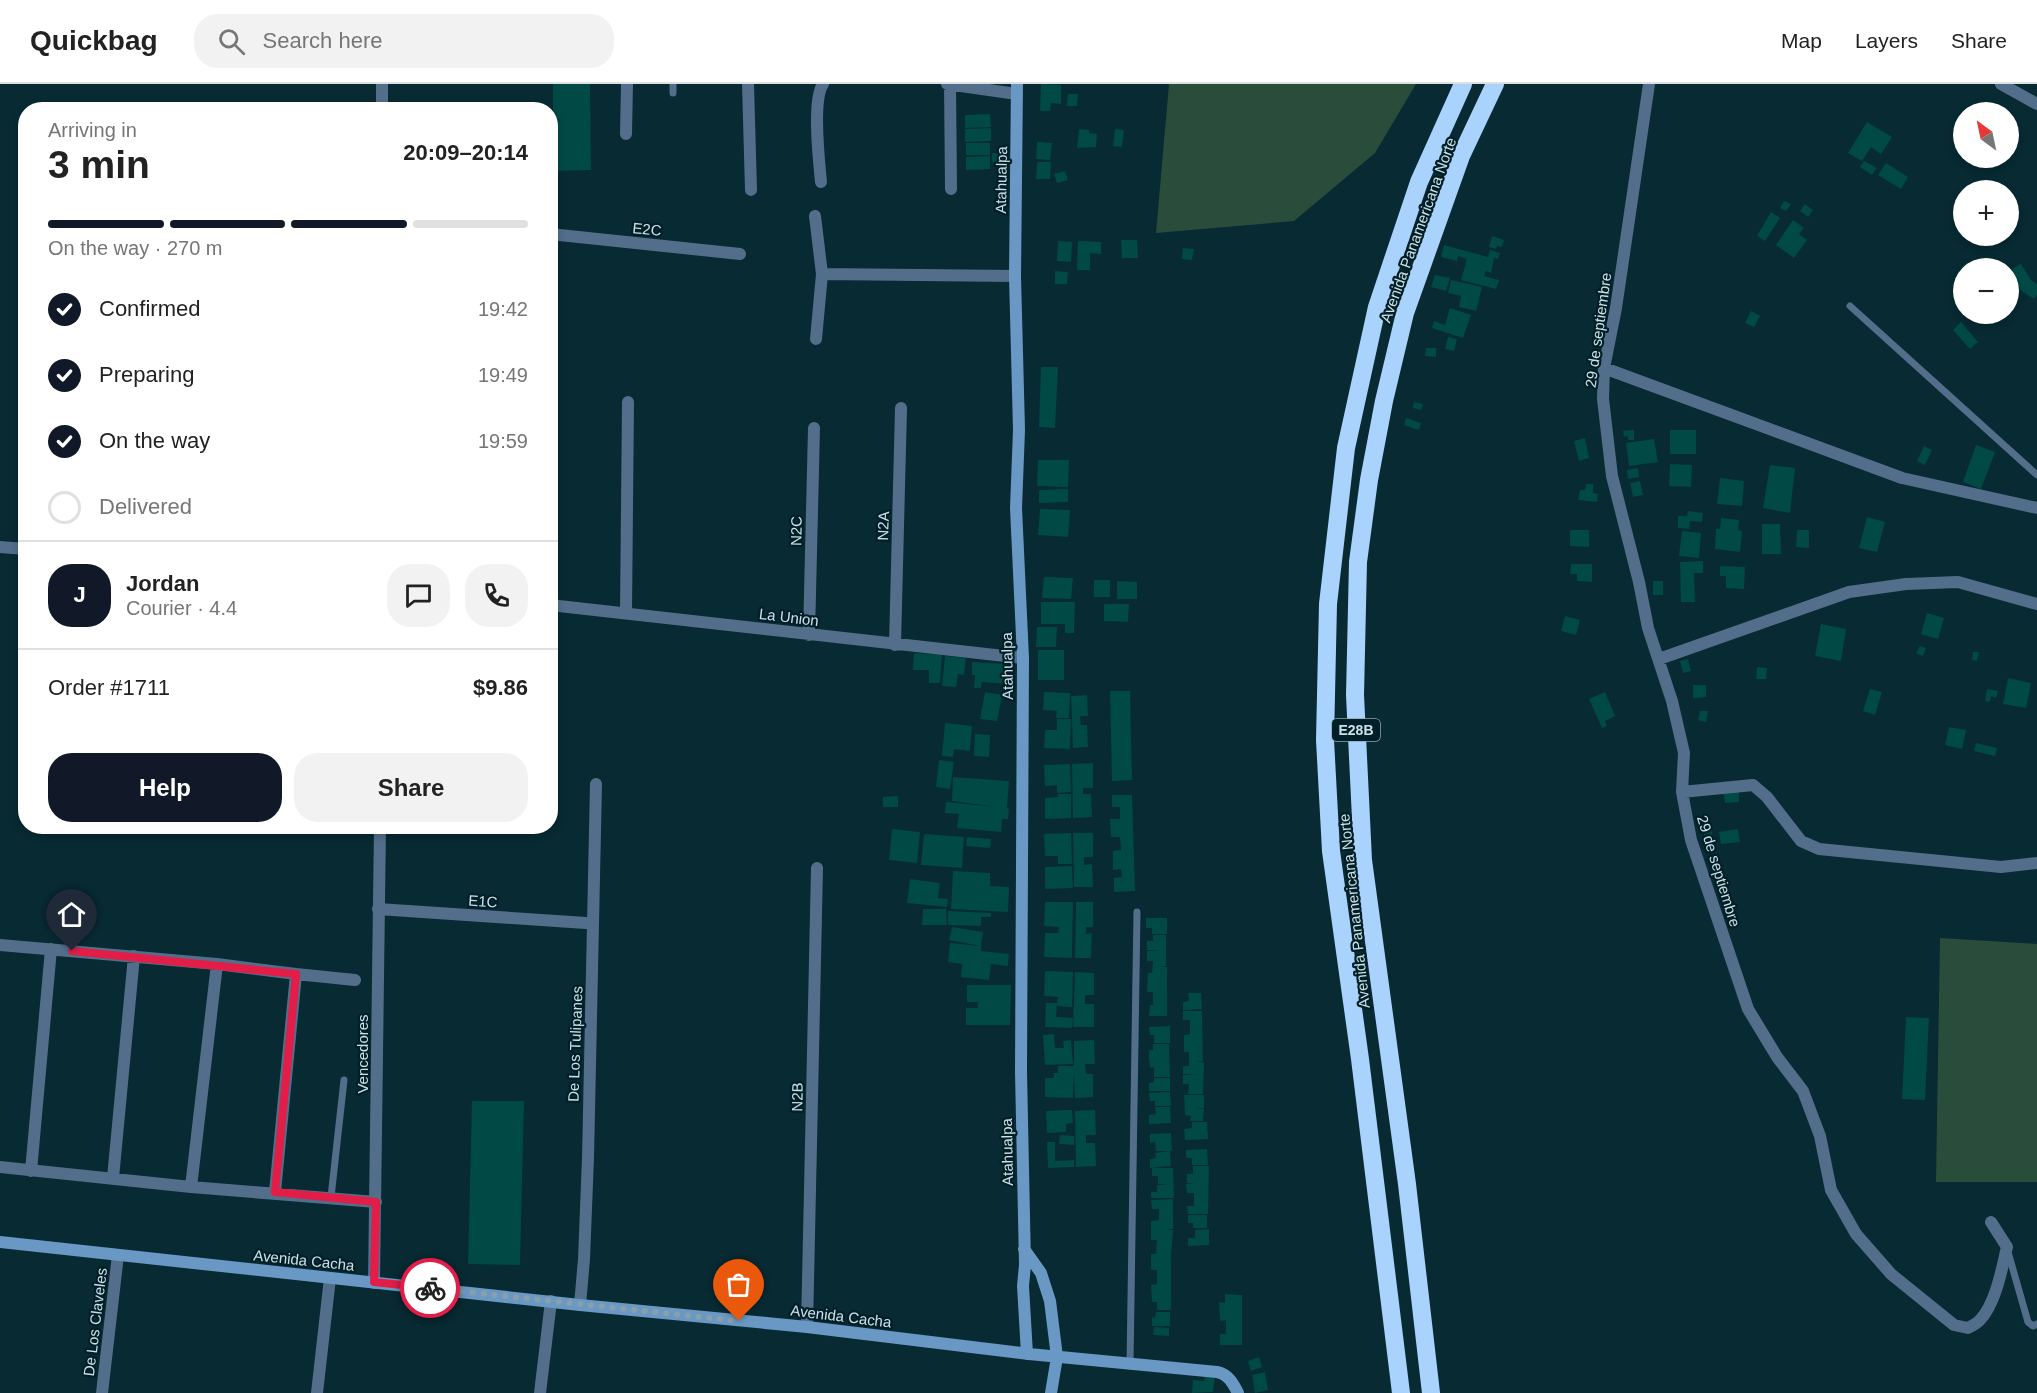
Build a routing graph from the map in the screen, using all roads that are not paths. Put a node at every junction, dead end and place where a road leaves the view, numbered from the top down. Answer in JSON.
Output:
{"nodes":[{"id":1,"x":382,"y":84,"type":"edge"},
{"id":2,"x":627,"y":84,"type":"edge"},
{"id":3,"x":673,"y":84,"type":"edge"},
{"id":4,"x":748,"y":84,"type":"edge"},
{"id":5,"x":823,"y":84,"type":"edge"},
{"id":6,"x":949,"y":84,"type":"edge"},
{"id":7,"x":1463,"y":84,"type":"edge"},
{"id":8,"x":1495,"y":84,"type":"edge"},
{"id":9,"x":1649,"y":84,"type":"edge"},
{"id":10,"x":2001,"y":84,"type":"edge"},
{"id":11,"x":1017,"y":89,"type":"edge"},
{"id":12,"x":673,"y":93,"type":"dead end"},
{"id":13,"x":382,"y":102,"type":"edge"},
{"id":14,"x":2037,"y":104,"type":"edge"},
{"id":15,"x":626,"y":134,"type":"dead end"},
{"id":16,"x":820,"y":182,"type":"dead end"},
{"id":17,"x":951,"y":189,"type":"dead end"},
{"id":18,"x":751,"y":190,"type":"dead end"},
{"id":19,"x":815,"y":216,"type":"dead end"},
{"id":20,"x":558,"y":235,"type":"edge"},
{"id":21,"x":740,"y":254,"type":"dead end"},
{"id":22,"x":822,"y":274,"type":"junction"},
{"id":23,"x":1015,"y":276,"type":"junction"},
{"id":24,"x":1850,"y":306,"type":"dead end"},
{"id":25,"x":816,"y":339,"type":"dead end"},
{"id":26,"x":1604,"y":368,"type":"junction"},
{"id":27,"x":628,"y":402,"type":"dead end"},
{"id":28,"x":901,"y":408,"type":"dead end"},
{"id":29,"x":814,"y":428,"type":"dead end"},
{"id":30,"x":2037,"y":475,"type":"edge"},
{"id":31,"x":2037,"y":507,"type":"edge"},
{"id":32,"x":0,"y":547,"type":"edge"},
{"id":33,"x":18,"y":548,"type":"edge"},
{"id":34,"x":2037,"y":604,"type":"edge"},
{"id":35,"x":558,"y":606,"type":"edge"},
{"id":36,"x":627,"y":613,"type":"junction"},
{"id":37,"x":809,"y":635,"type":"junction"},
{"id":38,"x":895,"y":645,"type":"junction"},
{"id":39,"x":1023,"y":658,"type":"junction"},
{"id":40,"x":1659,"y":660,"type":"junction"},
{"id":41,"x":596,"y":784,"type":"dead end"},
{"id":42,"x":1682,"y":792,"type":"junction"},
{"id":43,"x":380,"y":834,"type":"edge"},
{"id":44,"x":2037,"y":863,"type":"edge"},
{"id":45,"x":817,"y":868,"type":"dead end"},
{"id":46,"x":378,"y":909,"type":"junction"},
{"id":47,"x":1137,"y":912,"type":"dead end"},
{"id":48,"x":586,"y":923,"type":"dead end"},
{"id":49,"x":0,"y":945,"type":"edge"},
{"id":50,"x":51,"y":949,"type":"junction"},
{"id":51,"x":134,"y":956,"type":"junction"},
{"id":52,"x":217,"y":964,"type":"junction"},
{"id":53,"x":296,"y":974,"type":"junction"},
{"id":54,"x":355,"y":980,"type":"dead end"},
{"id":55,"x":344,"y":1080,"type":"dead end"},
{"id":56,"x":0,"y":1167,"type":"edge"},
{"id":57,"x":32,"y":1171,"type":"junction"},
{"id":58,"x":113,"y":1178,"type":"junction"},
{"id":59,"x":191,"y":1187,"type":"junction"},
{"id":60,"x":275,"y":1192,"type":"junction"},
{"id":61,"x":331,"y":1197,"type":"junction"},
{"id":62,"x":376,"y":1202,"type":"junction"},
{"id":63,"x":1991,"y":1222,"type":"dead end"},
{"id":64,"x":0,"y":1242,"type":"edge"},
{"id":65,"x":2007,"y":1247,"type":"junction"},
{"id":66,"x":1023,"y":1248,"type":"junction"},
{"id":67,"x":118,"y":1255,"type":"junction"},
{"id":68,"x":330,"y":1278,"type":"junction"},
{"id":69,"x":374,"y":1282,"type":"junction"},
{"id":70,"x":551,"y":1301,"type":"junction"},
{"id":71,"x":580,"y":1305,"type":"junction"},
{"id":72,"x":2037,"y":1324,"type":"edge"},
{"id":73,"x":807,"y":1327,"type":"junction"},
{"id":74,"x":1027,"y":1354,"type":"junction"},
{"id":75,"x":1057,"y":1357,"type":"junction"},
{"id":76,"x":1130,"y":1364,"type":"junction"},
{"id":77,"x":102,"y":1393,"type":"edge"},
{"id":78,"x":316,"y":1393,"type":"edge"},
{"id":79,"x":540,"y":1393,"type":"edge"},
{"id":80,"x":1051,"y":1393,"type":"edge"},
{"id":81,"x":1238,"y":1393,"type":"edge"},
{"id":82,"x":1401,"y":1393,"type":"edge"},
{"id":83,"x":1431,"y":1393,"type":"edge"}],
"edges":[{"from":1,"to":13,"type":"street"},
{"from":2,"to":15,"type":"street"},
{"from":3,"to":12,"type":"lane"},
{"from":4,"to":18,"type":"street"},
{"from":5,"to":16,"type":"street"},
{"from":6,"to":11,"type":"street"},
{"from":6,"to":17,"type":"street"},
{"from":7,"to":82,"type":"highway","name":"Avenida Panamericana Norte","number":"E28B"},
{"from":8,"to":83,"type":"highway","name":"Avenida Panamericana Norte","number":"E28B"},
{"from":9,"to":26,"type":"street","name":"29 de septiembre"},
{"from":10,"to":14,"type":"street"},
{"from":11,"to":23,"type":"street","name":"Atahualpa"},
{"from":19,"to":22,"type":"street"},
{"from":20,"to":21,"type":"street","name":"E2C"},
{"from":22,"to":23,"type":"street"},
{"from":22,"to":25,"type":"street"},
{"from":23,"to":39,"type":"street","name":"Atahualpa"},
{"from":24,"to":30,"type":"lane"},
{"from":26,"to":31,"type":"street"},
{"from":26,"to":40,"type":"street","name":"29 de septiembre"},
{"from":27,"to":36,"type":"street"},
{"from":28,"to":38,"type":"street","name":"N2A"},
{"from":29,"to":37,"type":"street","name":"N2C"},
{"from":32,"to":33,"type":"street"},
{"from":34,"to":40,"type":"street"},
{"from":35,"to":36,"type":"street","name":"La Union"},
{"from":36,"to":37,"type":"street","name":"La Union"},
{"from":37,"to":38,"type":"street","name":"La Union"},
{"from":38,"to":39,"type":"street","name":"La Union"},
{"from":39,"to":66,"type":"street","name":"Atahualpa"},
{"from":40,"to":42,"type":"street","name":"29 de septiembre"},
{"from":41,"to":71,"type":"street","name":"De Los Tulipanes"},
{"from":42,"to":44,"type":"street"},
{"from":42,"to":65,"type":"street","name":"29 de septiembre"},
{"from":43,"to":46,"type":"street","name":"Vencedores"},
{"from":45,"to":73,"type":"street","name":"N2B"},
{"from":46,"to":48,"type":"street","name":"E1C"},
{"from":46,"to":62,"type":"street","name":"Vencedores"},
{"from":47,"to":76,"type":"lane"},
{"from":49,"to":50,"type":"street"},
{"from":50,"to":51,"type":"street"},
{"from":50,"to":57,"type":"street"},
{"from":51,"to":52,"type":"street"},
{"from":51,"to":58,"type":"street"},
{"from":52,"to":53,"type":"street"},
{"from":52,"to":59,"type":"street"},
{"from":53,"to":54,"type":"street"},
{"from":53,"to":60,"type":"street"},
{"from":55,"to":61,"type":"lane"},
{"from":56,"to":57,"type":"street"},
{"from":57,"to":58,"type":"street"},
{"from":58,"to":59,"type":"street"},
{"from":59,"to":60,"type":"street"},
{"from":60,"to":61,"type":"street"},
{"from":61,"to":62,"type":"street"},
{"from":62,"to":69,"type":"street","name":"Vencedores"},
{"from":63,"to":65,"type":"street"},
{"from":64,"to":67,"type":"street","name":"Avenida Cacha"},
{"from":65,"to":72,"type":"lane"},
{"from":66,"to":74,"type":"street","name":"Atahualpa"},
{"from":66,"to":75,"type":"street"},
{"from":67,"to":68,"type":"street","name":"Avenida Cacha"},
{"from":67,"to":77,"type":"street","name":"De Los Claveles"},
{"from":68,"to":69,"type":"street","name":"Avenida Cacha"},
{"from":68,"to":78,"type":"street"},
{"from":69,"to":70,"type":"street","name":"Avenida Cacha"},
{"from":70,"to":71,"type":"street","name":"Avenida Cacha"},
{"from":70,"to":79,"type":"street"},
{"from":71,"to":73,"type":"street","name":"Avenida Cacha"},
{"from":73,"to":74,"type":"street","name":"Avenida Cacha"},
{"from":74,"to":75,"type":"street","name":"Avenida Cacha"},
{"from":75,"to":76,"type":"street","name":"Avenida Cacha"},
{"from":75,"to":80,"type":"street"},
{"from":76,"to":81,"type":"street","name":"Avenida Cacha"}]}
